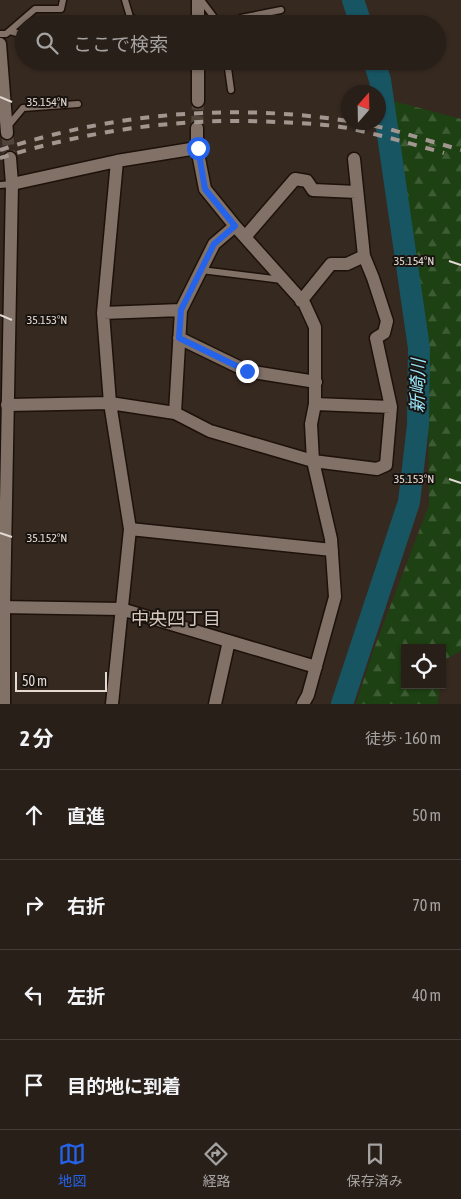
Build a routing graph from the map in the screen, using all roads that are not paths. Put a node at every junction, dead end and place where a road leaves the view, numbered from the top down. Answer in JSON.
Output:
{"nodes":[{"id":1,"x":63,"y":0,"type":"edge"},
{"id":2,"x":126,"y":0,"type":"edge"},
{"id":3,"x":200,"y":0,"type":"edge"},
{"id":4,"x":281,"y":10,"type":"dead end"},
{"id":5,"x":28,"y":15,"type":"edge"},
{"id":6,"x":130,"y":15,"type":"edge"},
{"id":7,"x":199,"y":15,"type":"edge"},
{"id":8,"x":212,"y":15,"type":"edge"},
{"id":9,"x":256,"y":15,"type":"edge"},
{"id":10,"x":15,"y":27,"type":"edge"},
{"id":11,"x":10,"y":31,"type":"junction"},
{"id":12,"x":15,"y":32,"type":"edge"},
{"id":13,"x":0,"y":34,"type":"edge"},
{"id":14,"x":0,"y":44,"type":"edge"},
{"id":15,"x":198,"y":70,"type":"edge"},
{"id":16,"x":228,"y":70,"type":"edge"},
{"id":17,"x":231,"y":90,"type":"dead end"},
{"id":18,"x":198,"y":101,"type":"tunnel mouth"},
{"id":19,"x":78,"y":104,"type":"dead end"},
{"id":20,"x":5,"y":124,"type":"edge"},
{"id":21,"x":197,"y":128,"type":"tunnel mouth"},
{"id":22,"x":198,"y":148,"type":"junction"},
{"id":23,"x":10,"y":158,"type":"tunnel mouth"},
{"id":24,"x":354,"y":159,"type":"dead end"},
{"id":25,"x":116,"y":161,"type":"junction"},
{"id":26,"x":6,"y":184,"type":"edge"},
{"id":27,"x":357,"y":192,"type":"junction"},
{"id":28,"x":235,"y":226,"type":"junction"},
{"id":29,"x":245,"y":238,"type":"junction"},
{"id":30,"x":364,"y":256,"type":"junction"},
{"id":31,"x":201,"y":270,"type":"junction"},
{"id":32,"x":283,"y":280,"type":"junction"},
{"id":33,"x":301,"y":301,"type":"junction"},
{"id":34,"x":181,"y":310,"type":"junction"},
{"id":35,"x":102,"y":313,"type":"junction"},
{"id":36,"x":179,"y":338,"type":"junction"},
{"id":37,"x":316,"y":382,"type":"junction"},
{"id":38,"x":4,"y":392,"type":"edge"},
{"id":39,"x":110,"y":403,"type":"junction"},
{"id":40,"x":315,"y":404,"type":"junction"},
{"id":41,"x":7,"y":405,"type":"junction"},
{"id":42,"x":391,"y":407,"type":"junction"},
{"id":43,"x":175,"y":413,"type":"junction"},
{"id":44,"x":313,"y":461,"type":"junction"},
{"id":45,"x":130,"y":529,"type":"junction"},
{"id":46,"x":332,"y":550,"type":"junction"},
{"id":47,"x":2,"y":607,"type":"edge"},
{"id":48,"x":121,"y":609,"type":"junction"},
{"id":49,"x":228,"y":641,"type":"junction"},
{"id":50,"x":316,"y":667,"type":"junction"},
{"id":51,"x":4,"y":704,"type":"edge"},
{"id":52,"x":112,"y":704,"type":"edge"},
{"id":53,"x":215,"y":704,"type":"edge"},
{"id":54,"x":304,"y":704,"type":"edge"}],
"edges":[{"from":1,"to":5,"type":"lane"},
{"from":2,"to":6,"type":"lane"},
{"from":3,"to":7,"type":"street"},
{"from":3,"to":8,"type":"lane"},
{"from":4,"to":9,"type":"lane"},
{"from":10,"to":11,"type":"lane"},
{"from":11,"to":12,"type":"lane"},
{"from":11,"to":13,"type":"lane"},
{"from":14,"to":20,"type":"street"},
{"from":15,"to":18,"type":"street"},
{"from":16,"to":17,"type":"lane"},
{"from":19,"to":20,"type":"lane"},
{"from":21,"to":22,"type":"street"},
{"from":22,"to":25,"type":"street"},
{"from":22,"to":28,"type":"street"},
{"from":23,"to":26,"type":"street"},
{"from":24,"to":27,"type":"street"},
{"from":25,"to":26,"type":"street"},
{"from":25,"to":35,"type":"street"},
{"from":26,"to":38,"type":"street"},
{"from":27,"to":29,"type":"street"},
{"from":27,"to":30,"type":"street"},
{"from":28,"to":29,"type":"street"},
{"from":28,"to":31,"type":"street"},
{"from":29,"to":32,"type":"street"},
{"from":30,"to":33,"type":"street"},
{"from":30,"to":42,"type":"street"},
{"from":31,"to":32,"type":"lane"},
{"from":31,"to":34,"type":"street"},
{"from":32,"to":33,"type":"street"},
{"from":33,"to":37,"type":"street"},
{"from":34,"to":35,"type":"street"},
{"from":34,"to":36,"type":"street"},
{"from":35,"to":39,"type":"street"},
{"from":36,"to":37,"type":"street"},
{"from":36,"to":43,"type":"street"},
{"from":37,"to":40,"type":"street"},
{"from":38,"to":41,"type":"street"},
{"from":39,"to":41,"type":"street"},
{"from":39,"to":43,"type":"street"},
{"from":39,"to":45,"type":"street"},
{"from":40,"to":42,"type":"street"},
{"from":40,"to":44,"type":"street"},
{"from":41,"to":47,"type":"street"},
{"from":42,"to":44,"type":"street"},
{"from":43,"to":44,"type":"street"},
{"from":44,"to":46,"type":"street"},
{"from":45,"to":46,"type":"street"},
{"from":45,"to":48,"type":"street"},
{"from":46,"to":50,"type":"street"},
{"from":47,"to":48,"type":"street"},
{"from":47,"to":51,"type":"street"},
{"from":48,"to":49,"type":"street"},
{"from":48,"to":52,"type":"street"},
{"from":49,"to":50,"type":"street"},
{"from":49,"to":53,"type":"street"},
{"from":50,"to":54,"type":"street"}]}
